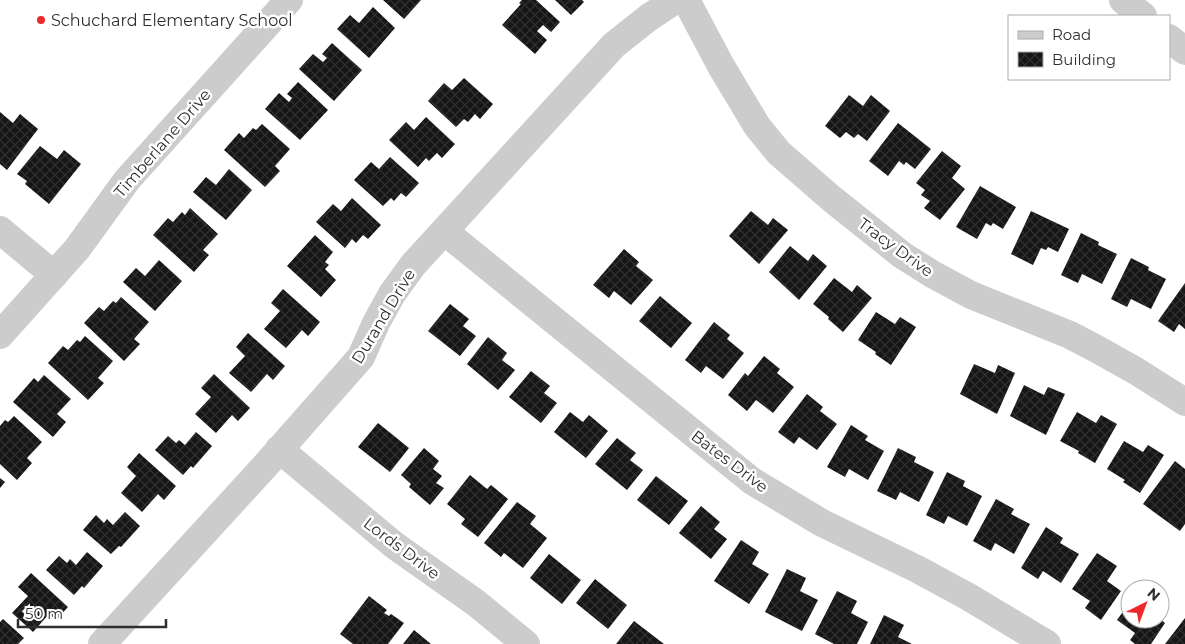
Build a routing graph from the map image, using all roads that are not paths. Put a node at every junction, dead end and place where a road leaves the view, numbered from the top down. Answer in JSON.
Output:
{"nodes":[{"id":1,"x":289,"y":0,"type":"edge"},
{"id":2,"x":675,"y":0,"type":"edge"},
{"id":3,"x":686,"y":0,"type":"edge"},
{"id":4,"x":1123,"y":0,"type":"edge"},
{"id":5,"x":1141,"y":15,"type":"edge"},
{"id":6,"x":1170,"y":39,"type":"edge"},
{"id":7,"x":1185,"y":51,"type":"edge"},
{"id":8,"x":0,"y":230,"type":"edge"},
{"id":9,"x":444,"y":231,"type":"junction"},
{"id":10,"x":54,"y":275,"type":"junction"},
{"id":11,"x":0,"y":335,"type":"edge"},
{"id":12,"x":1185,"y":402,"type":"edge"},
{"id":13,"x":279,"y":449,"type":"junction"},
{"id":14,"x":102,"y":644,"type":"edge"},
{"id":15,"x":526,"y":644,"type":"edge"},
{"id":16,"x":1047,"y":644,"type":"edge"}],
"edges":[{"from":1,"to":10,"type":"street","name":"Timberlane Drive"},
{"from":2,"to":9,"type":"street","name":"Durand Drive"},
{"from":3,"to":12,"type":"street","name":"Tracy Drive"},
{"from":4,"to":5,"type":"street"},
{"from":6,"to":7,"type":"street"},
{"from":8,"to":10,"type":"street"},
{"from":9,"to":13,"type":"street","name":"Durand Drive"},
{"from":9,"to":16,"type":"street","name":"Bates Drive"},
{"from":10,"to":11,"type":"street","name":"Timberlane Drive"},
{"from":13,"to":14,"type":"street","name":"Durand Drive"},
{"from":13,"to":15,"type":"street","name":"Lords Drive"}]}
